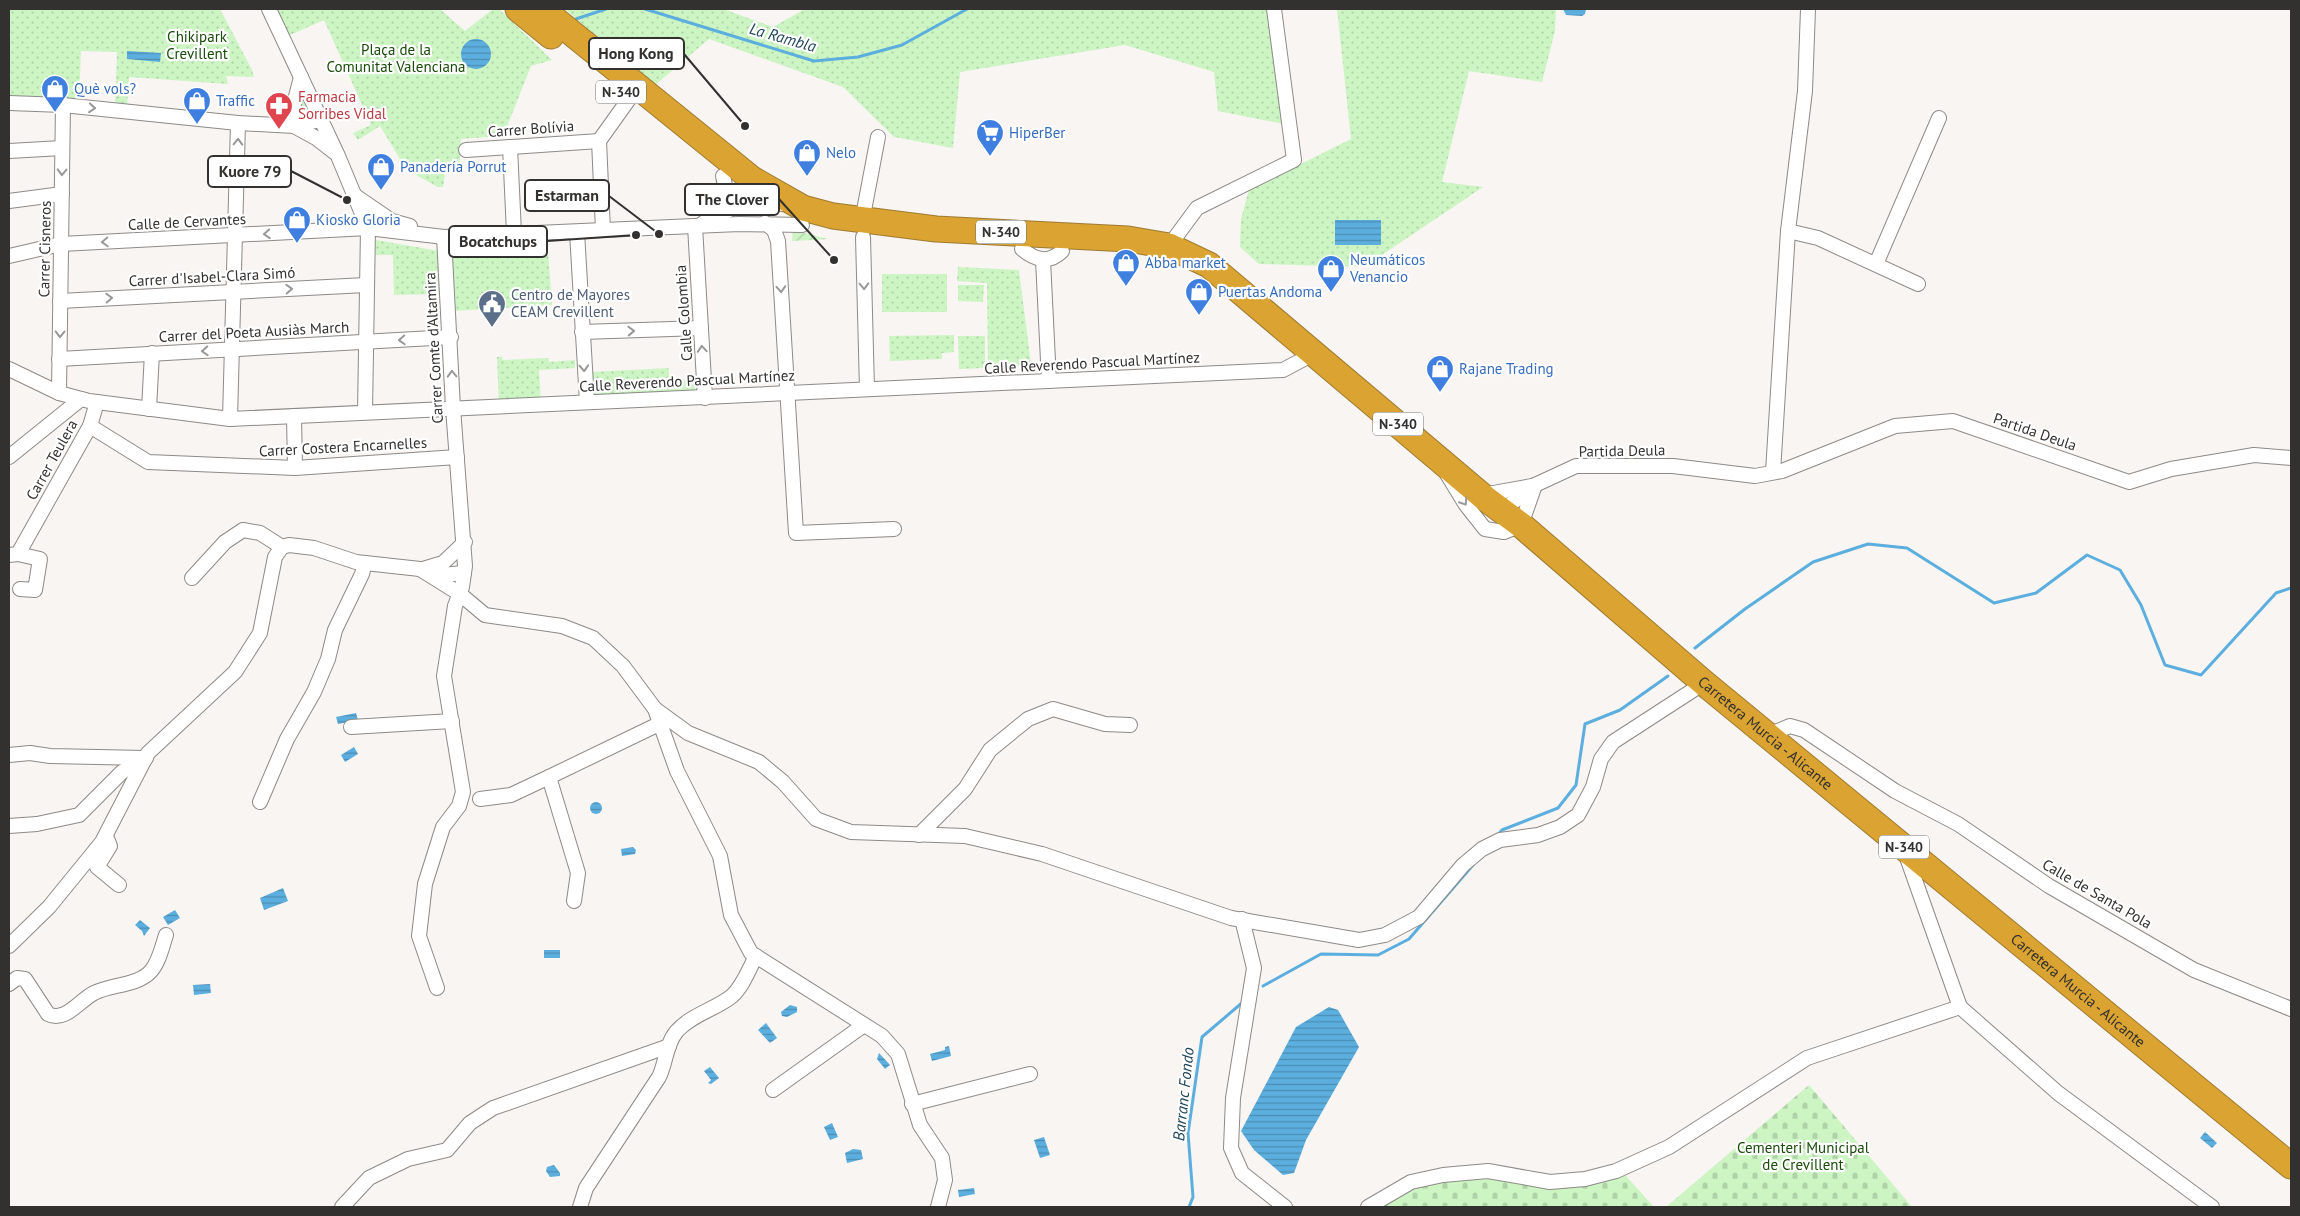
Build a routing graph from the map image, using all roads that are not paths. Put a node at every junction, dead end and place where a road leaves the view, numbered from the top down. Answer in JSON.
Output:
{"nodes":[{"id":1,"x":269,"y":9,"type":"edge"},
{"id":2,"x":518,"y":9,"type":"edge"},
{"id":3,"x":542,"y":9,"type":"edge"},
{"id":4,"x":1274,"y":9,"type":"edge"},
{"id":5,"x":1808,"y":9,"type":"edge"},
{"id":6,"x":301,"y":77,"type":"junction"},
{"id":7,"x":629,"y":99,"type":"junction"},
{"id":8,"x":9,"y":103,"type":"edge"},
{"id":9,"x":63,"y":105,"type":"junction"},
{"id":10,"x":1940,"y":118,"type":"dead end"},
{"id":11,"x":320,"y":120,"type":"junction"},
{"id":12,"x":238,"y":123,"type":"junction"},
{"id":13,"x":294,"y":126,"type":"junction"},
{"id":14,"x":878,"y":137,"type":"dead end"},
{"id":15,"x":599,"y":141,"type":"junction"},
{"id":16,"x":510,"y":146,"type":"junction"},
{"id":17,"x":62,"y":148,"type":"junction"},
{"id":18,"x":466,"y":150,"type":"dead end"},
{"id":19,"x":9,"y":151,"type":"edge"},
{"id":20,"x":338,"y":156,"type":"junction"},
{"id":21,"x":723,"y":176,"type":"junction"},
{"id":22,"x":753,"y":189,"type":"junction"},
{"id":23,"x":62,"y":194,"type":"junction"},
{"id":24,"x":354,"y":195,"type":"junction"},
{"id":25,"x":9,"y":200,"type":"edge"},
{"id":26,"x":718,"y":214,"type":"junction"},
{"id":27,"x":803,"y":216,"type":"junction"},
{"id":28,"x":392,"y":221,"type":"junction"},
{"id":29,"x":765,"y":223,"type":"junction"},
{"id":30,"x":739,"y":224,"type":"junction"},
{"id":31,"x":695,"y":226,"type":"junction"},
{"id":32,"x":368,"y":228,"type":"junction"},
{"id":33,"x":863,"y":229,"type":"junction"},
{"id":34,"x":602,"y":230,"type":"junction"},
{"id":35,"x":1788,"y":231,"type":"junction"},
{"id":36,"x":577,"y":232,"type":"junction"},
{"id":37,"x":514,"y":233,"type":"junction"},
{"id":38,"x":235,"y":236,"type":"junction"},
{"id":39,"x":444,"y":237,"type":"junction"},
{"id":40,"x":61,"y":244,"type":"junction"},
{"id":41,"x":1169,"y":246,"type":"junction"},
{"id":42,"x":1042,"y":253,"type":"junction"},
{"id":43,"x":9,"y":256,"type":"edge"},
{"id":44,"x":1876,"y":264,"type":"junction"},
{"id":45,"x":1918,"y":284,"type":"dead end"},
{"id":46,"x":366,"y":285,"type":"junction"},
{"id":47,"x":235,"y":292,"type":"junction"},
{"id":48,"x":1243,"y":295,"type":"junction"},
{"id":49,"x":60,"y":301,"type":"junction"},
{"id":50,"x":701,"y":328,"type":"junction"},
{"id":51,"x":582,"y":332,"type":"junction"},
{"id":52,"x":451,"y":337,"type":"junction"},
{"id":53,"x":366,"y":342,"type":"junction"},
{"id":54,"x":233,"y":349,"type":"junction"},
{"id":55,"x":1314,"y":353,"type":"junction"},
{"id":56,"x":152,"y":354,"type":"junction"},
{"id":57,"x":59,"y":359,"type":"junction"},
{"id":58,"x":9,"y":369,"type":"edge"},
{"id":59,"x":1049,"y":381,"type":"junction"},
{"id":60,"x":867,"y":390,"type":"junction"},
{"id":61,"x":59,"y":393,"type":"junction"},
{"id":62,"x":788,"y":393,"type":"junction"},
{"id":63,"x":705,"y":398,"type":"junction"},
{"id":64,"x":81,"y":399,"type":"junction"},
{"id":65,"x":96,"y":402,"type":"junction"},
{"id":66,"x":587,"y":402,"type":"junction"},
{"id":67,"x":453,"y":408,"type":"junction"},
{"id":68,"x":149,"y":409,"type":"junction"},
{"id":69,"x":366,"y":412,"type":"junction"},
{"id":70,"x":294,"y":416,"type":"junction"},
{"id":71,"x":230,"y":419,"type":"junction"},
{"id":72,"x":90,"y":426,"type":"junction"},
{"id":73,"x":1426,"y":448,"type":"junction"},
{"id":74,"x":9,"y":457,"type":"edge"},
{"id":75,"x":458,"y":457,"type":"junction"},
{"id":76,"x":2291,"y":458,"type":"edge"},
{"id":77,"x":295,"y":468,"type":"junction"},
{"id":78,"x":1773,"y":472,"type":"junction"},
{"id":79,"x":1535,"y":485,"type":"junction"},
{"id":80,"x":1482,"y":495,"type":"junction"},
{"id":81,"x":1511,"y":518,"type":"junction"},
{"id":82,"x":894,"y":529,"type":"dead end"},
{"id":83,"x":465,"y":542,"type":"junction"},
{"id":84,"x":282,"y":547,"type":"junction"},
{"id":85,"x":13,"y":555,"type":"edge"},
{"id":86,"x":365,"y":563,"type":"junction"},
{"id":87,"x":443,"y":563,"type":"junction"},
{"id":88,"x":420,"y":569,"type":"junction"},
{"id":89,"x":465,"y":570,"type":"junction"},
{"id":90,"x":192,"y":578,"type":"dead end"},
{"id":91,"x":20,"y":589,"type":"dead end"},
{"id":92,"x":460,"y":594,"type":"junction"},
{"id":93,"x":1704,"y":683,"type":"junction"},
{"id":94,"x":655,"y":709,"type":"junction"},
{"id":95,"x":452,"y":721,"type":"junction"},
{"id":96,"x":661,"y":723,"type":"junction"},
{"id":97,"x":1130,"y":725,"type":"dead end"},
{"id":98,"x":351,"y":727,"type":"dead end"},
{"id":99,"x":1768,"y":735,"type":"junction"},
{"id":100,"x":9,"y":755,"type":"edge"},
{"id":101,"x":146,"y":758,"type":"junction"},
{"id":102,"x":549,"y":778,"type":"junction"},
{"id":103,"x":480,"y":799,"type":"dead end"},
{"id":104,"x":260,"y":802,"type":"dead end"},
{"id":105,"x":9,"y":826,"type":"edge"},
{"id":106,"x":919,"y":835,"type":"junction"},
{"id":107,"x":106,"y":836,"type":"junction"},
{"id":108,"x":1903,"y":846,"type":"junction"},
{"id":109,"x":119,"y":885,"type":"dead end"},
{"id":110,"x":574,"y":901,"type":"dead end"},
{"id":111,"x":1242,"y":919,"type":"junction"},
{"id":112,"x":166,"y":935,"type":"dead end"},
{"id":113,"x":9,"y":946,"type":"edge"},
{"id":114,"x":756,"y":956,"type":"junction"},
{"id":115,"x":9,"y":984,"type":"edge"},
{"id":116,"x":437,"y":988,"type":"dead end"},
{"id":117,"x":1960,"y":1008,"type":"junction"},
{"id":118,"x":2291,"y":1009,"type":"edge"},
{"id":119,"x":864,"y":1025,"type":"junction"},
{"id":120,"x":669,"y":1046,"type":"junction"},
{"id":121,"x":1030,"y":1074,"type":"dead end"},
{"id":122,"x":773,"y":1090,"type":"dead end"},
{"id":123,"x":912,"y":1104,"type":"junction"},
{"id":124,"x":2291,"y":1166,"type":"edge"},
{"id":125,"x":342,"y":1207,"type":"edge"},
{"id":126,"x":580,"y":1207,"type":"edge"},
{"id":127,"x":938,"y":1207,"type":"edge"},
{"id":128,"x":1285,"y":1207,"type":"edge"},
{"id":129,"x":1368,"y":1207,"type":"edge"},
{"id":130,"x":2212,"y":1207,"type":"edge"}],
"edges":[{"from":1,"to":6,"type":"street"},
{"from":2,"to":7,"type":"highway","number":"N-340"},
{"from":3,"to":22,"type":"highway","number":"N-340"},
{"from":4,"to":41,"type":"street"},
{"from":5,"to":35,"type":"street"},
{"from":6,"to":11,"type":"street"},
{"from":6,"to":13,"type":"street"},
{"from":7,"to":15,"type":"street"},
{"from":7,"to":21,"type":"highway","number":"N-340"},
{"from":8,"to":9,"type":"street"},
{"from":9,"to":12,"type":"street","one_way":true},
{"from":9,"to":17,"type":"street","name":"Carrer Cisneros"},
{"from":10,"to":44,"type":"street"},
{"from":11,"to":13,"type":"street"},
{"from":11,"to":20,"type":"street"},
{"from":12,"to":13,"type":"street"},
{"from":38,"to":12,"type":"street","one_way":true},
{"from":13,"to":20,"type":"street"},
{"from":14,"to":33,"type":"street"},
{"from":15,"to":16,"type":"street","name":"Carrer Bolívia"},
{"from":15,"to":34,"type":"street"},
{"from":16,"to":18,"type":"street","name":"Carrer Bolívia"},
{"from":16,"to":37,"type":"street"},
{"from":17,"to":19,"type":"street"},
{"from":17,"to":23,"type":"street","name":"Carrer Cisneros","one_way":true},
{"from":20,"to":24,"type":"street"},
{"from":21,"to":22,"type":"highway","number":"N-340"},
{"from":21,"to":26,"type":"street"},
{"from":22,"to":26,"type":"street"},
{"from":22,"to":27,"type":"highway","number":"N-340"},
{"from":22,"to":30,"type":"street"},
{"from":23,"to":25,"type":"street"},
{"from":23,"to":40,"type":"street","name":"Carrer Cisneros"},
{"from":24,"to":28,"type":"street"},
{"from":24,"to":32,"type":"street"},
{"from":26,"to":31,"type":"street"},
{"from":27,"to":29,"type":"street"},
{"from":27,"to":33,"type":"highway","number":"N-340"},
{"from":28,"to":32,"type":"street"},
{"from":28,"to":39,"type":"street"},
{"from":29,"to":30,"type":"street"},
{"from":29,"to":62,"type":"street","one_way":true},
{"from":30,"to":31,"type":"street"},
{"from":31,"to":34,"type":"street"},
{"from":31,"to":50,"type":"street","name":"Calle Colombia"},
{"from":32,"to":38,"type":"street","name":"Calle de Cervantes","one_way":true},
{"from":32,"to":39,"type":"street"},
{"from":32,"to":46,"type":"street"},
{"from":33,"to":41,"type":"highway","number":"N-340"},
{"from":33,"to":42,"type":"highway","number":"N-340"},
{"from":33,"to":60,"type":"street","one_way":true},
{"from":34,"to":36,"type":"street"},
{"from":35,"to":44,"type":"street"},
{"from":35,"to":78,"type":"street"},
{"from":36,"to":37,"type":"street"},
{"from":36,"to":51,"type":"street"},
{"from":37,"to":39,"type":"street"},
{"from":38,"to":40,"type":"street","name":"Calle de Cervantes","one_way":true},
{"from":38,"to":47,"type":"street"},
{"from":39,"to":52,"type":"street","name":"Carrer Comte d'Altamira"},
{"from":40,"to":43,"type":"street","name":"Calle de Cervantes"},
{"from":40,"to":49,"type":"street","name":"Carrer Cisneros"},
{"from":41,"to":48,"type":"highway","number":"N-340"},
{"from":42,"to":48,"type":"highway","number":"N-340"},
{"from":42,"to":59,"type":"street"},
{"from":44,"to":45,"type":"street"},
{"from":47,"to":46,"type":"street","name":"Carrer d'Isabel-Clara Simó","one_way":true},
{"from":46,"to":53,"type":"street"},
{"from":49,"to":47,"type":"street","name":"Carrer d'Isabel-Clara Simó","one_way":true},
{"from":47,"to":54,"type":"street"},
{"from":48,"to":55,"type":"highway","name":"Carretera Murcia - Alicante","number":"N-340"},
{"from":49,"to":57,"type":"street","name":"Carrer Cisneros","one_way":true},
{"from":51,"to":50,"type":"street","one_way":true},
{"from":63,"to":50,"type":"street","name":"Calle Colombia","one_way":true},
{"from":51,"to":66,"type":"street","one_way":true},
{"from":52,"to":53,"type":"street","name":"Carrer del Poeta Ausiàs March","one_way":true},
{"from":67,"to":52,"type":"street","name":"Carrer Comte d'Altamira","one_way":true},
{"from":53,"to":54,"type":"street","name":"Carrer del Poeta Ausiàs March"},
{"from":53,"to":69,"type":"street"},
{"from":54,"to":56,"type":"street","name":"Carrer del Poeta Ausiàs March","one_way":true},
{"from":54,"to":71,"type":"street"},
{"from":55,"to":59,"type":"street","name":"Calle Reverendo Pascual Martínez"},
{"from":55,"to":73,"type":"highway","name":"Carretera Murcia - Alicante","number":"N-340"},
{"from":56,"to":57,"type":"street","name":"Carrer del Poeta Ausiàs March"},
{"from":56,"to":68,"type":"street"},
{"from":57,"to":61,"type":"street","name":"Carrer Cisneros"},
{"from":58,"to":61,"type":"street","name":"Calle Reverendo Pascual Martínez"},
{"from":59,"to":60,"type":"street","name":"Calle Reverendo Pascual Martínez"},
{"from":60,"to":62,"type":"street","name":"Calle Reverendo Pascual Martínez"},
{"from":61,"to":64,"type":"street","name":"Calle Reverendo Pascual Martínez"},
{"from":62,"to":63,"type":"street","name":"Calle Reverendo Pascual Martínez"},
{"from":62,"to":82,"type":"street"},
{"from":63,"to":66,"type":"street","name":"Calle Reverendo Pascual Martínez"},
{"from":64,"to":65,"type":"street","name":"Calle Reverendo Pascual Martínez"},
{"from":64,"to":74,"type":"street"},
{"from":65,"to":68,"type":"street","name":"Calle Reverendo Pascual Martínez"},
{"from":65,"to":72,"type":"street","name":"Carrer Teulera"},
{"from":66,"to":67,"type":"street","name":"Calle Reverendo Pascual Martínez"},
{"from":67,"to":69,"type":"street","name":"Calle Reverendo Pascual Martínez"},
{"from":67,"to":75,"type":"street","name":"Carrer Comte d'Altamira"},
{"from":68,"to":71,"type":"street","name":"Calle Reverendo Pascual Martínez"},
{"from":69,"to":70,"type":"street","name":"Calle Reverendo Pascual Martínez"},
{"from":70,"to":71,"type":"street","name":"Calle Reverendo Pascual Martínez"},
{"from":70,"to":77,"type":"street"},
{"from":72,"to":77,"type":"street","name":"Carrer Costera Encarnelles"},
{"from":72,"to":85,"type":"street","name":"Carrer Teulera"},
{"from":73,"to":80,"type":"highway","name":"Carretera Murcia - Alicante","number":"N-340"},
{"from":73,"to":81,"type":"street","one_way":true},
{"from":75,"to":77,"type":"street","name":"Carrer Costera Encarnelles"},
{"from":75,"to":83,"type":"street","name":"Carrer Comte d'Altamira"},
{"from":76,"to":78,"type":"street","name":"Partida Deula"},
{"from":78,"to":79,"type":"street","name":"Partida Deula"},
{"from":79,"to":80,"type":"street","name":"Partida Deula"},
{"from":79,"to":81,"type":"street","name":"Partida Deula"},
{"from":79,"to":81,"type":"street"},
{"from":80,"to":81,"type":"highway","name":"Carretera Murcia - Alicante","number":"N-340"},
{"from":81,"to":93,"type":"highway","name":"Carretera Murcia - Alicante","number":"N-340"},
{"from":83,"to":87,"type":"street"},
{"from":83,"to":89,"type":"street","name":"Carrer Comte d'Altamira"},
{"from":84,"to":86,"type":"street"},
{"from":84,"to":90,"type":"street"},
{"from":84,"to":101,"type":"street"},
{"from":85,"to":91,"type":"street"},
{"from":86,"to":88,"type":"street"},
{"from":86,"to":104,"type":"street"},
{"from":87,"to":88,"type":"street"},
{"from":87,"to":89,"type":"street"},
{"from":88,"to":89,"type":"street"},
{"from":88,"to":92,"type":"street"},
{"from":89,"to":92,"type":"street","name":"Carrer Comte d'Altamira"},
{"from":92,"to":94,"type":"street"},
{"from":92,"to":95,"type":"street","name":"Carrer Comte d'Altamira"},
{"from":93,"to":99,"type":"highway","name":"Carretera Murcia - Alicante","number":"N-340"},
{"from":93,"to":111,"type":"street"},
{"from":94,"to":96,"type":"street"},
{"from":94,"to":106,"type":"street"},
{"from":95,"to":98,"type":"street"},
{"from":95,"to":116,"type":"street","name":"Carrer Comte d'Altamira"},
{"from":96,"to":102,"type":"street"},
{"from":96,"to":114,"type":"street"},
{"from":97,"to":106,"type":"street"},
{"from":99,"to":108,"type":"highway","name":"Carretera Murcia - Alicante","number":"N-340"},
{"from":99,"to":118,"type":"street","name":"Calle de Santa Pola"},
{"from":100,"to":101,"type":"street"},
{"from":101,"to":105,"type":"street"},
{"from":101,"to":107,"type":"street"},
{"from":102,"to":103,"type":"street"},
{"from":102,"to":110,"type":"street"},
{"from":106,"to":111,"type":"street"},
{"from":107,"to":109,"type":"street"},
{"from":107,"to":113,"type":"street"},
{"from":108,"to":117,"type":"street"},
{"from":108,"to":124,"type":"highway","name":"Carretera Murcia - Alicante","number":"N-340"},
{"from":111,"to":128,"type":"street"},
{"from":112,"to":115,"type":"street"},
{"from":114,"to":119,"type":"street"},
{"from":114,"to":120,"type":"street"},
{"from":117,"to":129,"type":"street"},
{"from":117,"to":130,"type":"street"},
{"from":119,"to":122,"type":"street"},
{"from":119,"to":123,"type":"street"},
{"from":120,"to":125,"type":"street"},
{"from":120,"to":126,"type":"street"},
{"from":121,"to":123,"type":"street"},
{"from":123,"to":127,"type":"street"}]}
